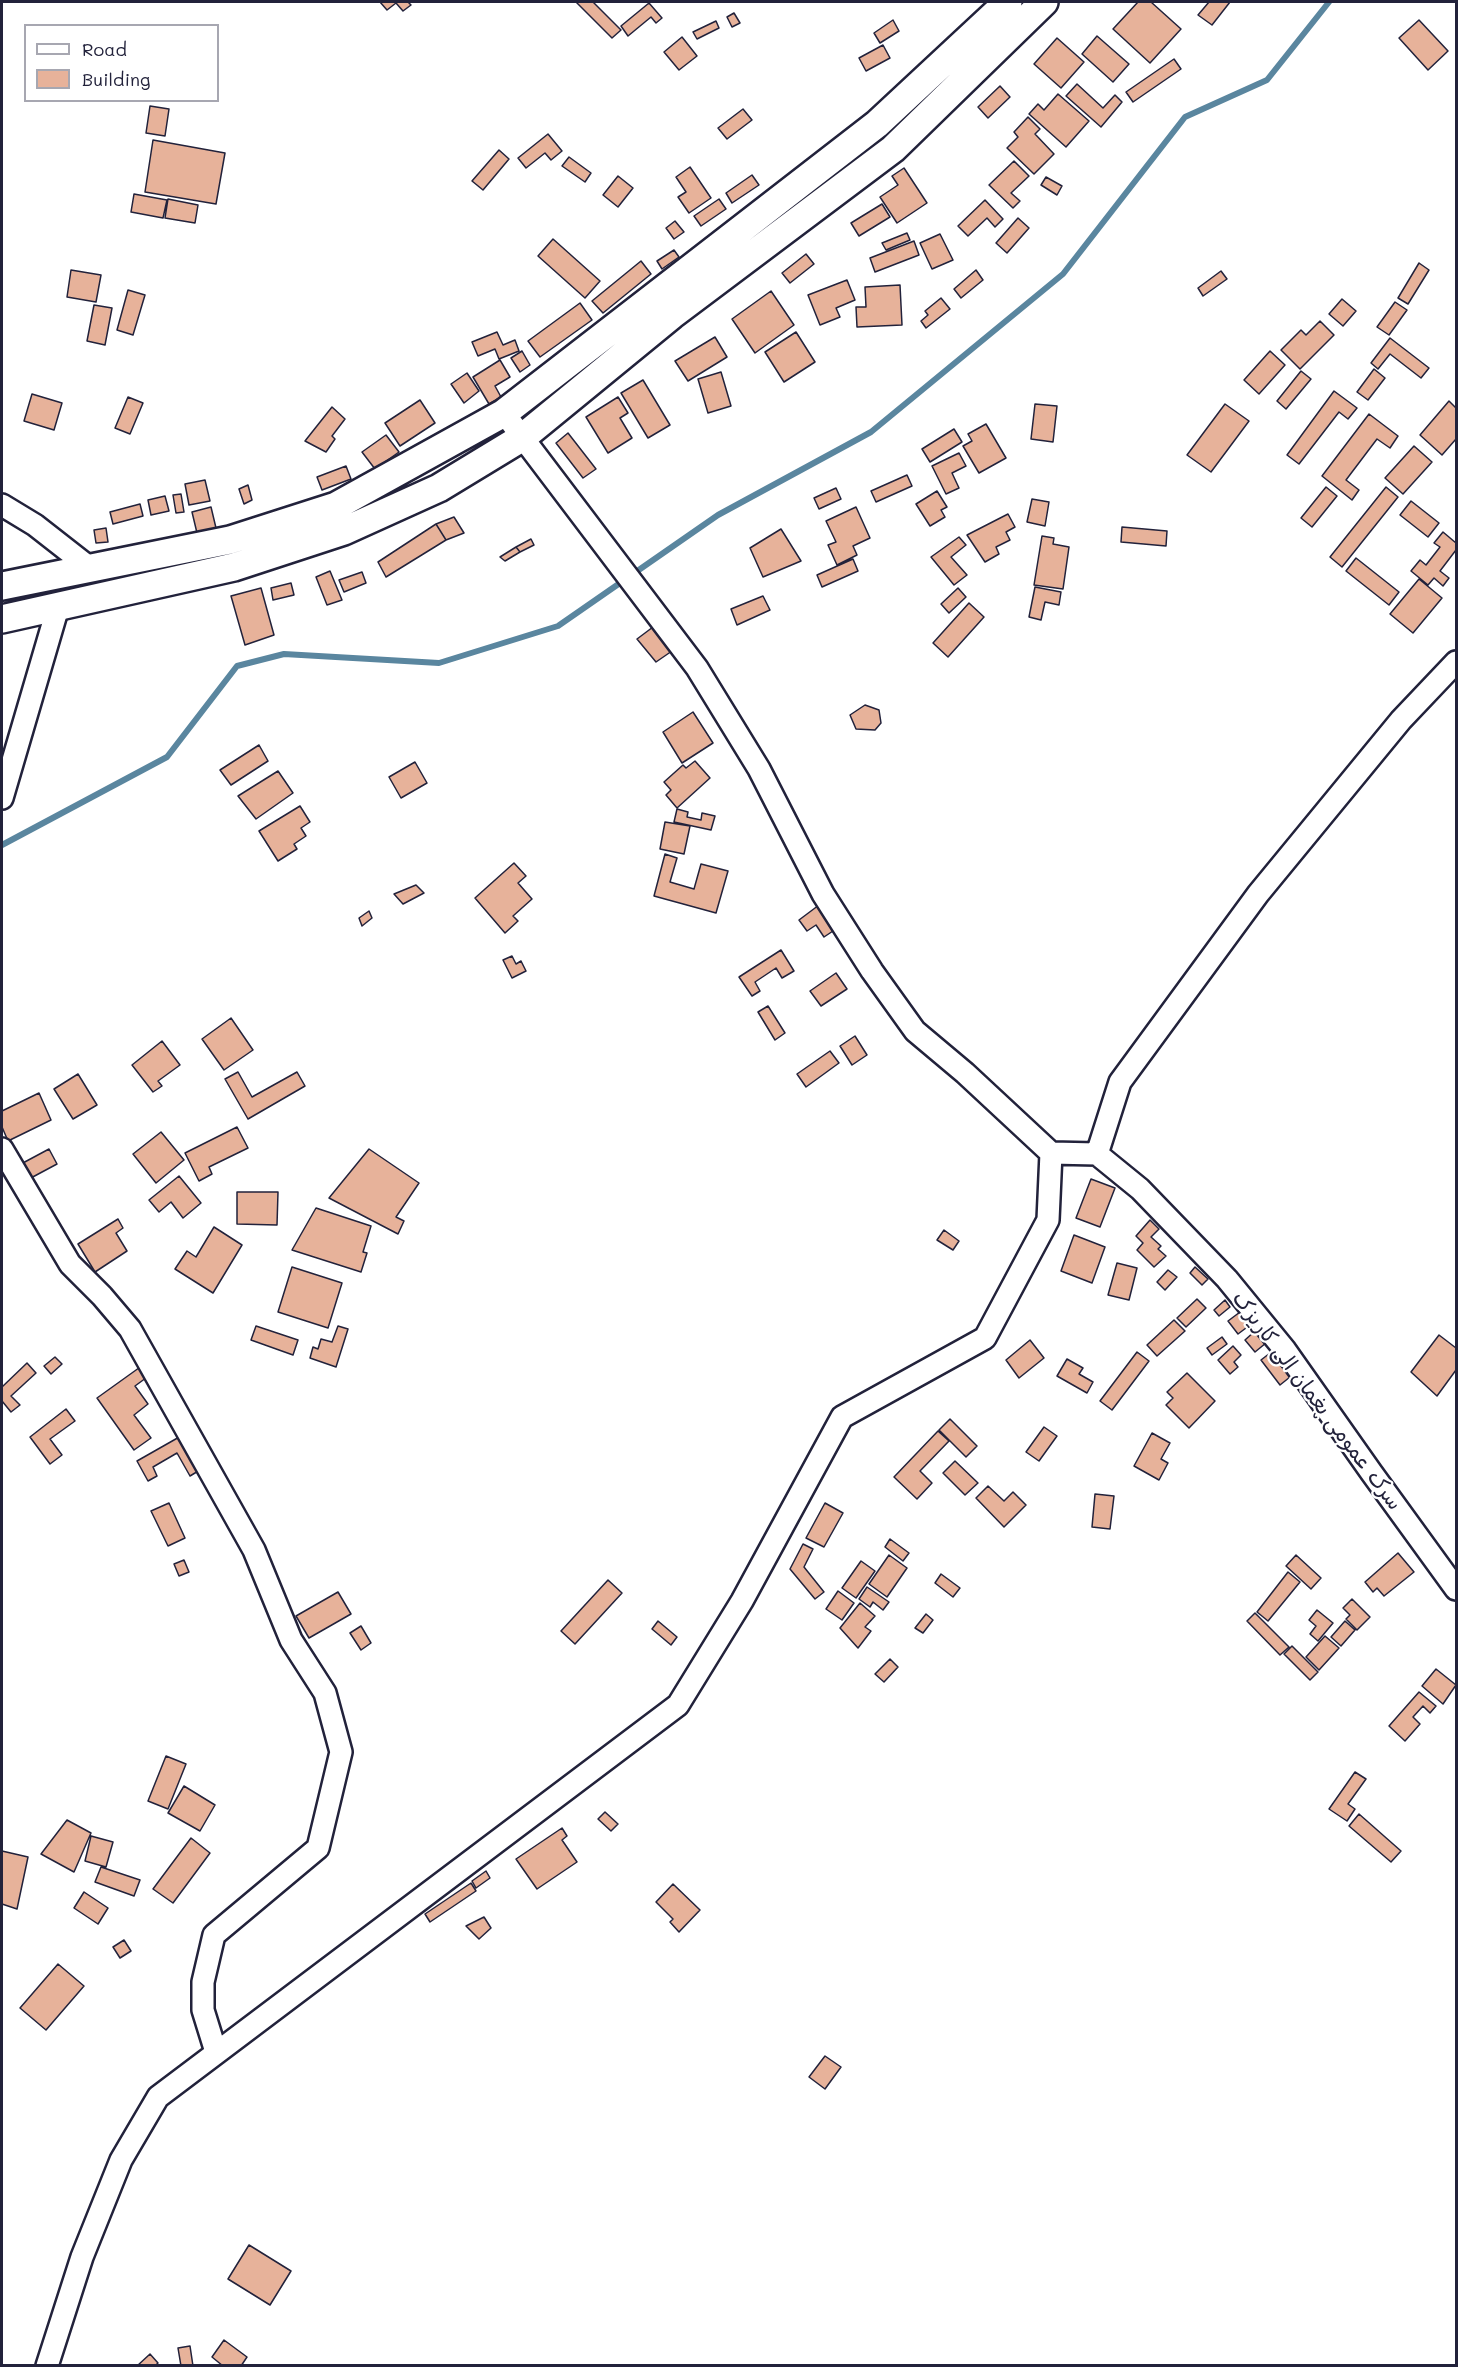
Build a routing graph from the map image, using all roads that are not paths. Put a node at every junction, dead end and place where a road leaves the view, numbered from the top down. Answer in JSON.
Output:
{"nodes":[{"id":1,"x":1008,"y":2,"type":"edge"},
{"id":2,"x":1044,"y":2,"type":"edge"},
{"id":3,"x":504,"y":412,"type":"junction"},
{"id":4,"x":523,"y":436,"type":"junction"},
{"id":5,"x":2,"y":505,"type":"edge"},
{"id":6,"x":90,"y":568,"type":"junction"},
{"id":7,"x":2,"y":586,"type":"edge"},
{"id":8,"x":97,"y":597,"type":"junction"},
{"id":9,"x":58,"y":607,"type":"junction"},
{"id":10,"x":2,"y":619,"type":"edge"},
{"id":11,"x":1456,"y":662,"type":"edge"},
{"id":12,"x":2,"y":798,"type":"edge"},
{"id":13,"x":2,"y":1149,"type":"edge"},
{"id":14,"x":1051,"y":1153,"type":"junction"},
{"id":15,"x":1097,"y":1154,"type":"junction"},
{"id":16,"x":1456,"y":1589,"type":"edge"},
{"id":17,"x":216,"y":2052,"type":"junction"},
{"id":18,"x":47,"y":2366,"type":"edge"}],
"edges":[{"from":1,"to":3,"type":"main road"},
{"from":2,"to":4,"type":"main road"},
{"from":3,"to":4,"type":"street"},
{"from":3,"to":6,"type":"main road"},
{"from":4,"to":8,"type":"main road"},
{"from":4,"to":14,"type":"street"},
{"from":5,"to":6,"type":"street"},
{"from":6,"to":7,"type":"main road"},
{"from":6,"to":8,"type":"main road"},
{"from":8,"to":9,"type":"main road"},
{"from":9,"to":10,"type":"main road"},
{"from":9,"to":12,"type":"street"},
{"from":11,"to":15,"type":"street"},
{"from":13,"to":17,"type":"street"},
{"from":14,"to":15,"type":"street"},
{"from":14,"to":17,"type":"street"},
{"from":15,"to":16,"type":"street","name":"سرک عمومی پغمان الی کاریزک"},
{"from":17,"to":18,"type":"street"}]}
